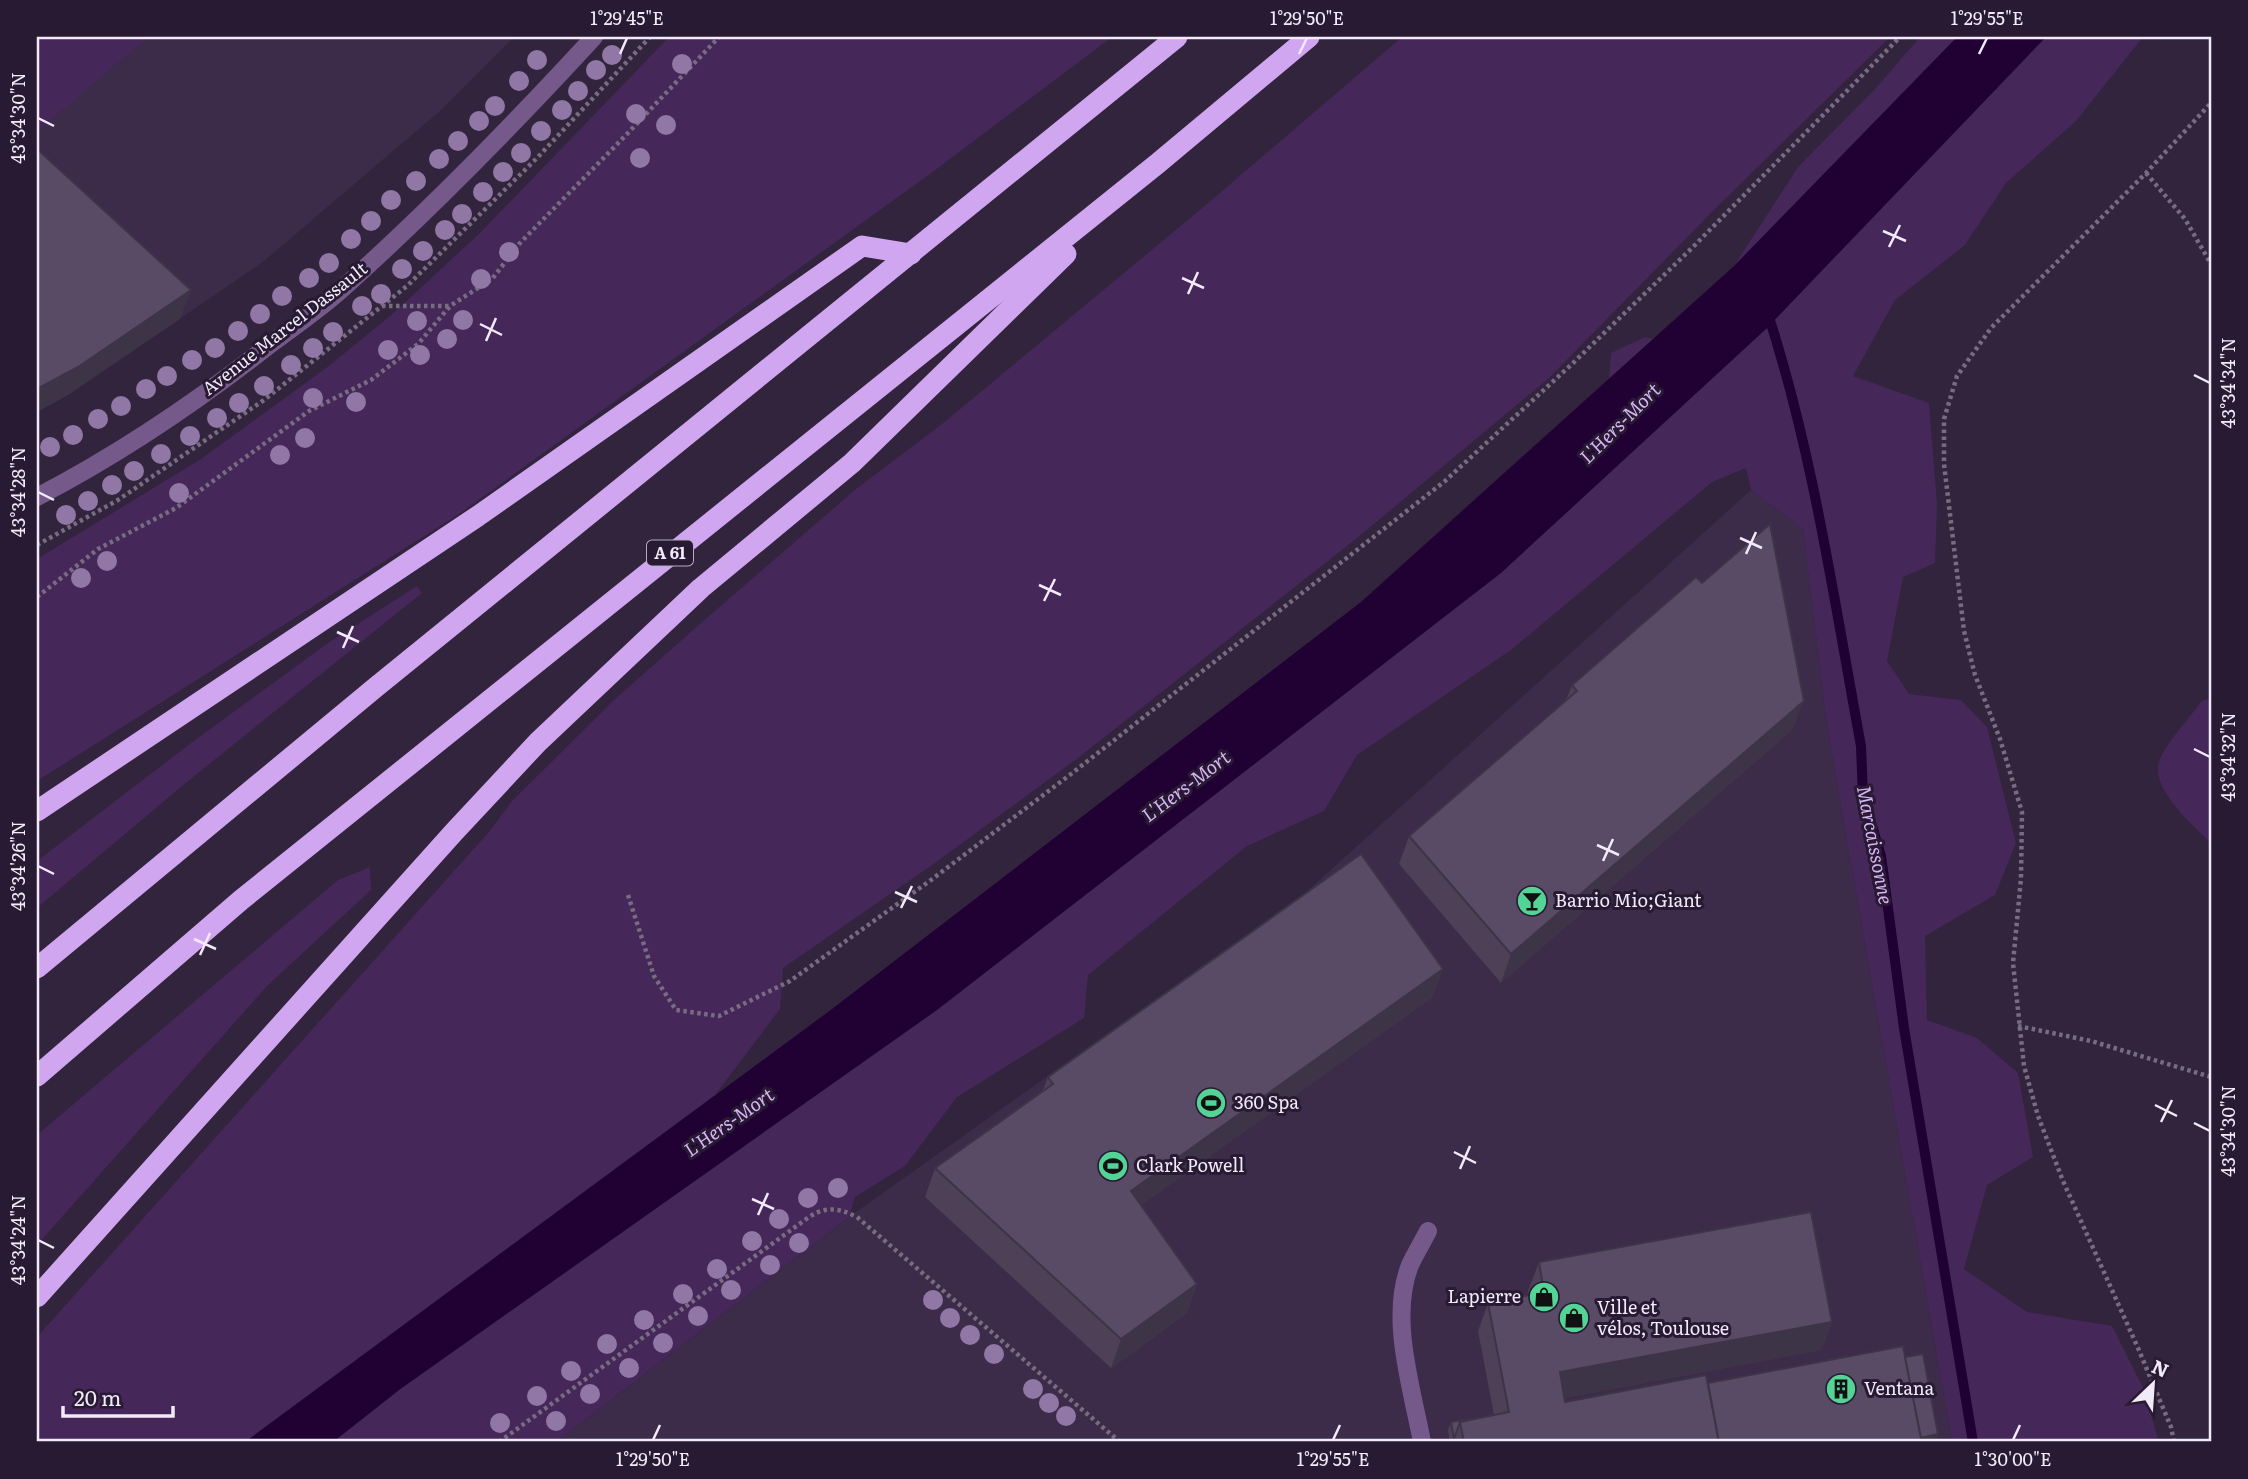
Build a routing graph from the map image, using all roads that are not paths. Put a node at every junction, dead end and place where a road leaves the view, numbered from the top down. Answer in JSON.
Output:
{"nodes":[{"id":1,"x":594,"y":37,"type":"edge"},
{"id":2,"x":1177,"y":37,"type":"edge"},
{"id":3,"x":1309,"y":37,"type":"edge"},
{"id":4,"x":1157,"y":164,"type":"junction"},
{"id":5,"x":911,"y":254,"type":"junction"},
{"id":6,"x":37,"y":497,"type":"edge"},
{"id":7,"x":37,"y":811,"type":"edge"},
{"id":8,"x":37,"y":968,"type":"edge"},
{"id":9,"x":37,"y":1076,"type":"edge"},
{"id":10,"x":1428,"y":1231,"type":"dead end"},
{"id":11,"x":37,"y":1297,"type":"edge"},
{"id":12,"x":1422,"y":1442,"type":"edge"}],
"edges":[{"from":1,"to":6,"type":"street","name":"Avenue Marcel Dassault"},
{"from":2,"to":5,"type":"highway"},
{"from":3,"to":4,"type":"highway","number":"A 61"},
{"from":4,"to":9,"type":"highway","number":"A 61"},
{"from":4,"to":11,"type":"highway"},
{"from":5,"to":7,"type":"highway"},
{"from":5,"to":8,"type":"highway"},
{"from":10,"to":12,"type":"street"}]}
